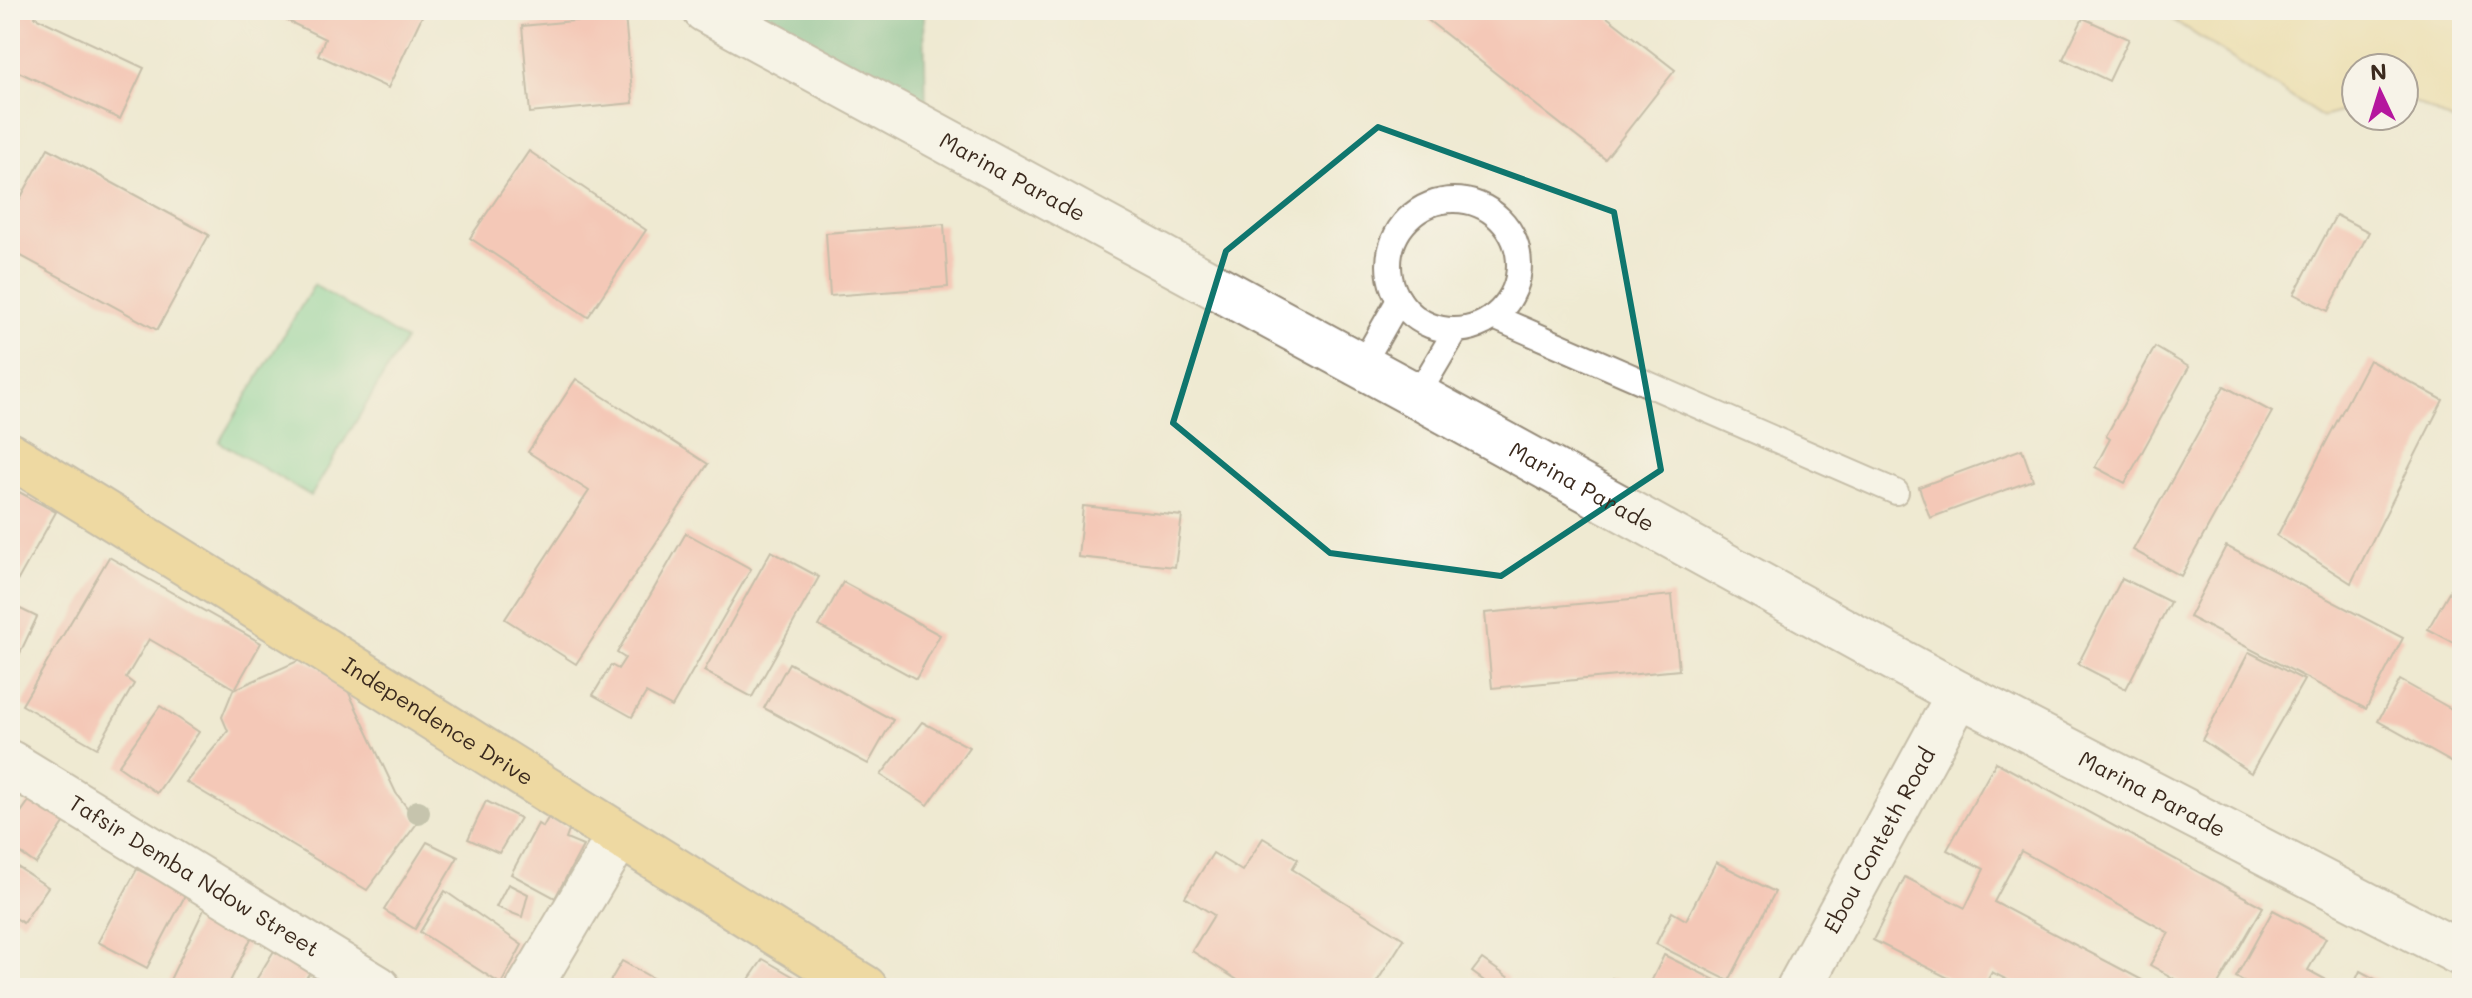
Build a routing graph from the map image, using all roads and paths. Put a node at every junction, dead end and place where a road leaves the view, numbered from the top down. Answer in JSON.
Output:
{"nodes":[{"id":1,"x":705,"y":10,"type":"edge"},
{"id":2,"x":1399,"y":300,"type":"junction"},
{"id":3,"x":1494,"y":317,"type":"junction"},
{"id":4,"x":1456,"y":330,"type":"junction"},
{"id":5,"x":1361,"y":367,"type":"junction"},
{"id":6,"x":1417,"y":396,"type":"junction"},
{"id":7,"x":10,"y":455,"type":"edge"},
{"id":8,"x":1896,"y":492,"type":"dead end"},
{"id":9,"x":1959,"y":694,"type":"junction"},
{"id":10,"x":10,"y":763,"type":"edge"},
{"id":11,"x":619,"y":836,"type":"junction"},
{"id":12,"x":2462,"y":954,"type":"edge"},
{"id":13,"x":378,"y":988,"type":"edge"},
{"id":14,"x":529,"y":988,"type":"edge"},
{"id":15,"x":865,"y":988,"type":"edge"},
{"id":16,"x":1799,"y":988,"type":"edge"}],
"edges":[{"from":1,"to":5,"type":"street","name":"Marina Parade"},
{"from":2,"to":3,"type":"lane"},
{"from":2,"to":4,"type":"lane"},
{"from":2,"to":5,"type":"lane"},
{"from":3,"to":4,"type":"lane"},
{"from":3,"to":8,"type":"lane"},
{"from":4,"to":6,"type":"lane"},
{"from":5,"to":6,"type":"street","name":"Marina Parade"},
{"from":6,"to":9,"type":"street","name":"Marina Parade"},
{"from":7,"to":11,"type":"highway","name":"Independence Drive"},
{"from":9,"to":12,"type":"street","name":"Marina Parade"},
{"from":9,"to":16,"type":"street","name":"Ebou Conteth Road"},
{"from":10,"to":13,"type":"street","name":"Tafsir Demba Ndow Street"},
{"from":11,"to":14,"type":"street"},
{"from":11,"to":15,"type":"highway","name":"Independence Drive"}]}
